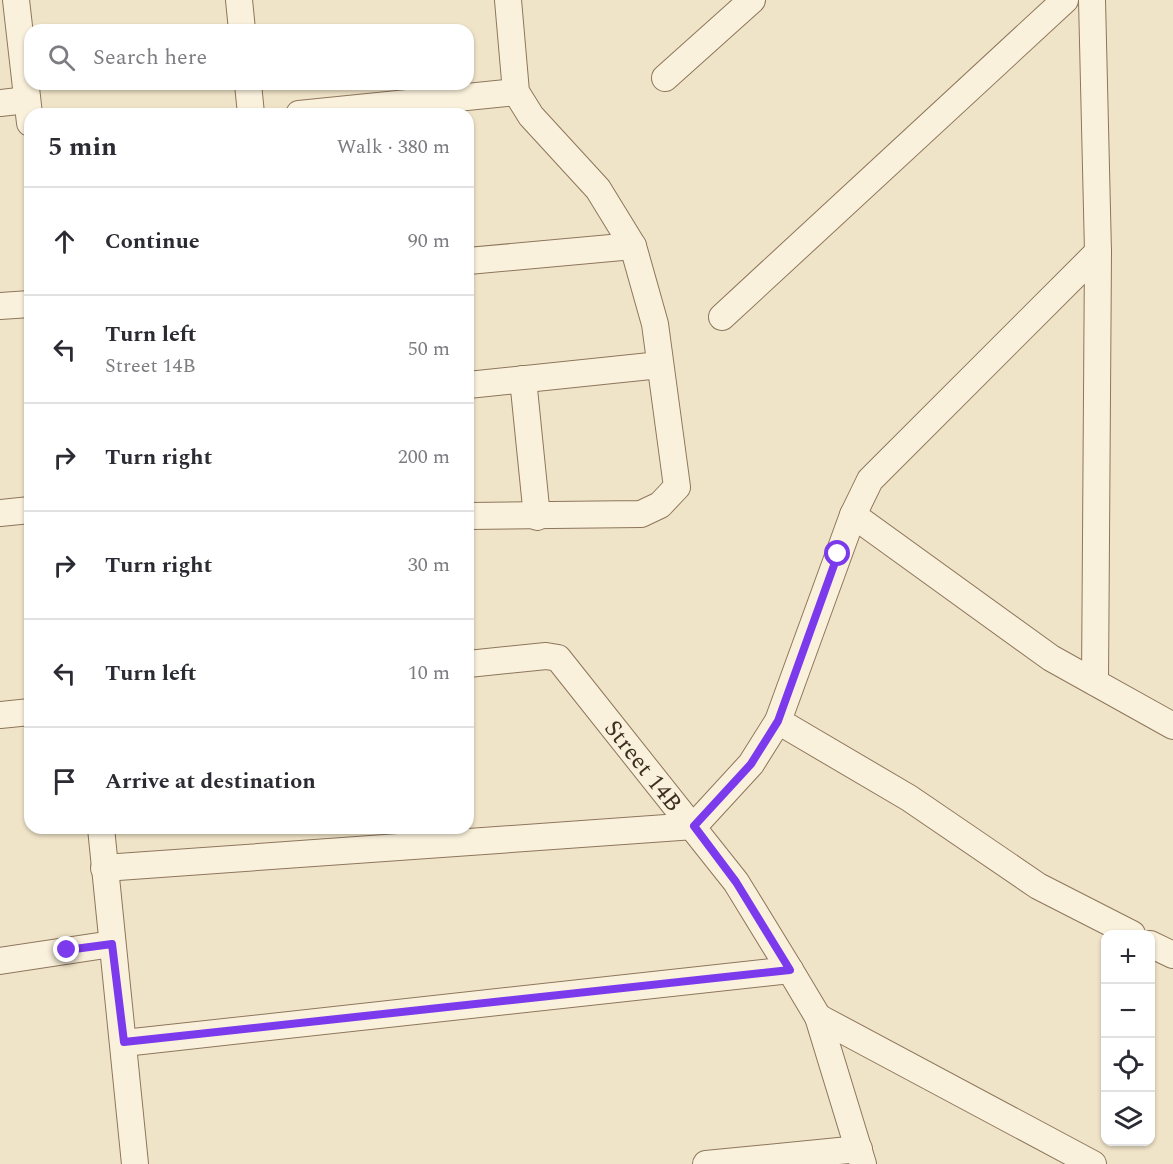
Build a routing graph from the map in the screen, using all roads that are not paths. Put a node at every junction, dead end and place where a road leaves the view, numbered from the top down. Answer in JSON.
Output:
{"nodes":[{"id":1,"x":16,"y":0,"type":"edge"},
{"id":2,"x":239,"y":0,"type":"edge"},
{"id":3,"x":508,"y":0,"type":"edge"},
{"id":4,"x":752,"y":0,"type":"edge"},
{"id":5,"x":1065,"y":0,"type":"edge"},
{"id":6,"x":1092,"y":0,"type":"edge"},
{"id":7,"x":241,"y":24,"type":"edge"},
{"id":8,"x":24,"y":69,"type":"edge"},
{"id":9,"x":665,"y":78,"type":"dead end"},
{"id":10,"x":26,"y":90,"type":"edge"},
{"id":11,"x":249,"y":90,"type":"edge"},
{"id":12,"x":516,"y":92,"type":"junction"},
{"id":13,"x":0,"y":104,"type":"edge"},
{"id":14,"x":29,"y":108,"type":"edge"},
{"id":15,"x":250,"y":108,"type":"edge"},
{"id":16,"x":358,"y":108,"type":"edge"},
{"id":17,"x":24,"y":111,"type":"edge"},
{"id":18,"x":633,"y":246,"type":"junction"},
{"id":19,"x":1098,"y":252,"type":"junction"},
{"id":20,"x":474,"y":260,"type":"edge"},
{"id":21,"x":24,"y":304,"type":"edge"},
{"id":22,"x":0,"y":306,"type":"edge"},
{"id":23,"x":722,"y":317,"type":"dead end"},
{"id":24,"x":660,"y":364,"type":"junction"},
{"id":25,"x":523,"y":379,"type":"junction"},
{"id":26,"x":474,"y":384,"type":"edge"},
{"id":27,"x":24,"y":511,"type":"edge"},
{"id":28,"x":0,"y":513,"type":"edge"},
{"id":29,"x":853,"y":515,"type":"junction"},
{"id":30,"x":474,"y":516,"type":"edge"},
{"id":31,"x":537,"y":517,"type":"junction"},
{"id":32,"x":474,"y":663,"type":"edge"},
{"id":33,"x":1095,"y":682,"type":"junction"},
{"id":34,"x":24,"y":713,"type":"edge"},
{"id":35,"x":0,"y":715,"type":"edge"},
{"id":36,"x":778,"y":721,"type":"junction"},
{"id":37,"x":1173,"y":726,"type":"edge"},
{"id":38,"x":694,"y":826,"type":"junction"},
{"id":39,"x":102,"y":834,"type":"edge"},
{"id":40,"x":104,"y":868,"type":"junction"},
{"id":41,"x":1124,"y":930,"type":"edge"},
{"id":42,"x":112,"y":944,"type":"junction"},
{"id":43,"x":1155,"y":946,"type":"edge"},
{"id":44,"x":1173,"y":955,"type":"edge"},
{"id":45,"x":0,"y":961,"type":"edge"},
{"id":46,"x":790,"y":970,"type":"junction"},
{"id":47,"x":818,"y":1017,"type":"junction"},
{"id":48,"x":124,"y":1042,"type":"junction"},
{"id":49,"x":861,"y":1156,"type":"edge"},
{"id":50,"x":135,"y":1164,"type":"edge"},
{"id":51,"x":706,"y":1164,"type":"edge"},
{"id":52,"x":1093,"y":1164,"type":"edge"}],
"edges":[{"from":1,"to":8,"type":"street"},
{"from":2,"to":7,"type":"street"},
{"from":3,"to":12,"type":"street"},
{"from":4,"to":9,"type":"street"},
{"from":5,"to":23,"type":"street"},
{"from":6,"to":19,"type":"street"},
{"from":10,"to":14,"type":"street"},
{"from":11,"to":15,"type":"street"},
{"from":12,"to":16,"type":"street"},
{"from":12,"to":18,"type":"street"},
{"from":13,"to":17,"type":"street"},
{"from":18,"to":20,"type":"street"},
{"from":18,"to":24,"type":"street"},
{"from":19,"to":29,"type":"street"},
{"from":19,"to":33,"type":"street"},
{"from":21,"to":22,"type":"street"},
{"from":24,"to":25,"type":"street"},
{"from":24,"to":31,"type":"street"},
{"from":25,"to":26,"type":"street"},
{"from":25,"to":31,"type":"street"},
{"from":27,"to":28,"type":"street"},
{"from":29,"to":33,"type":"street"},
{"from":29,"to":36,"type":"street"},
{"from":30,"to":31,"type":"street"},
{"from":32,"to":38,"type":"street","name":"Street 14B"},
{"from":33,"to":37,"type":"street"},
{"from":34,"to":35,"type":"street"},
{"from":36,"to":38,"type":"street"},
{"from":36,"to":41,"type":"street"},
{"from":38,"to":40,"type":"street"},
{"from":38,"to":46,"type":"street","name":"Street 14B"},
{"from":39,"to":40,"type":"street"},
{"from":40,"to":42,"type":"street"},
{"from":42,"to":45,"type":"street"},
{"from":42,"to":48,"type":"street"},
{"from":43,"to":44,"type":"street"},
{"from":46,"to":47,"type":"street","name":"Street 14B"},
{"from":46,"to":48,"type":"street"},
{"from":47,"to":49,"type":"street","name":"Street 14B"},
{"from":47,"to":52,"type":"street"},
{"from":48,"to":50,"type":"street"},
{"from":49,"to":51,"type":"street"}]}
